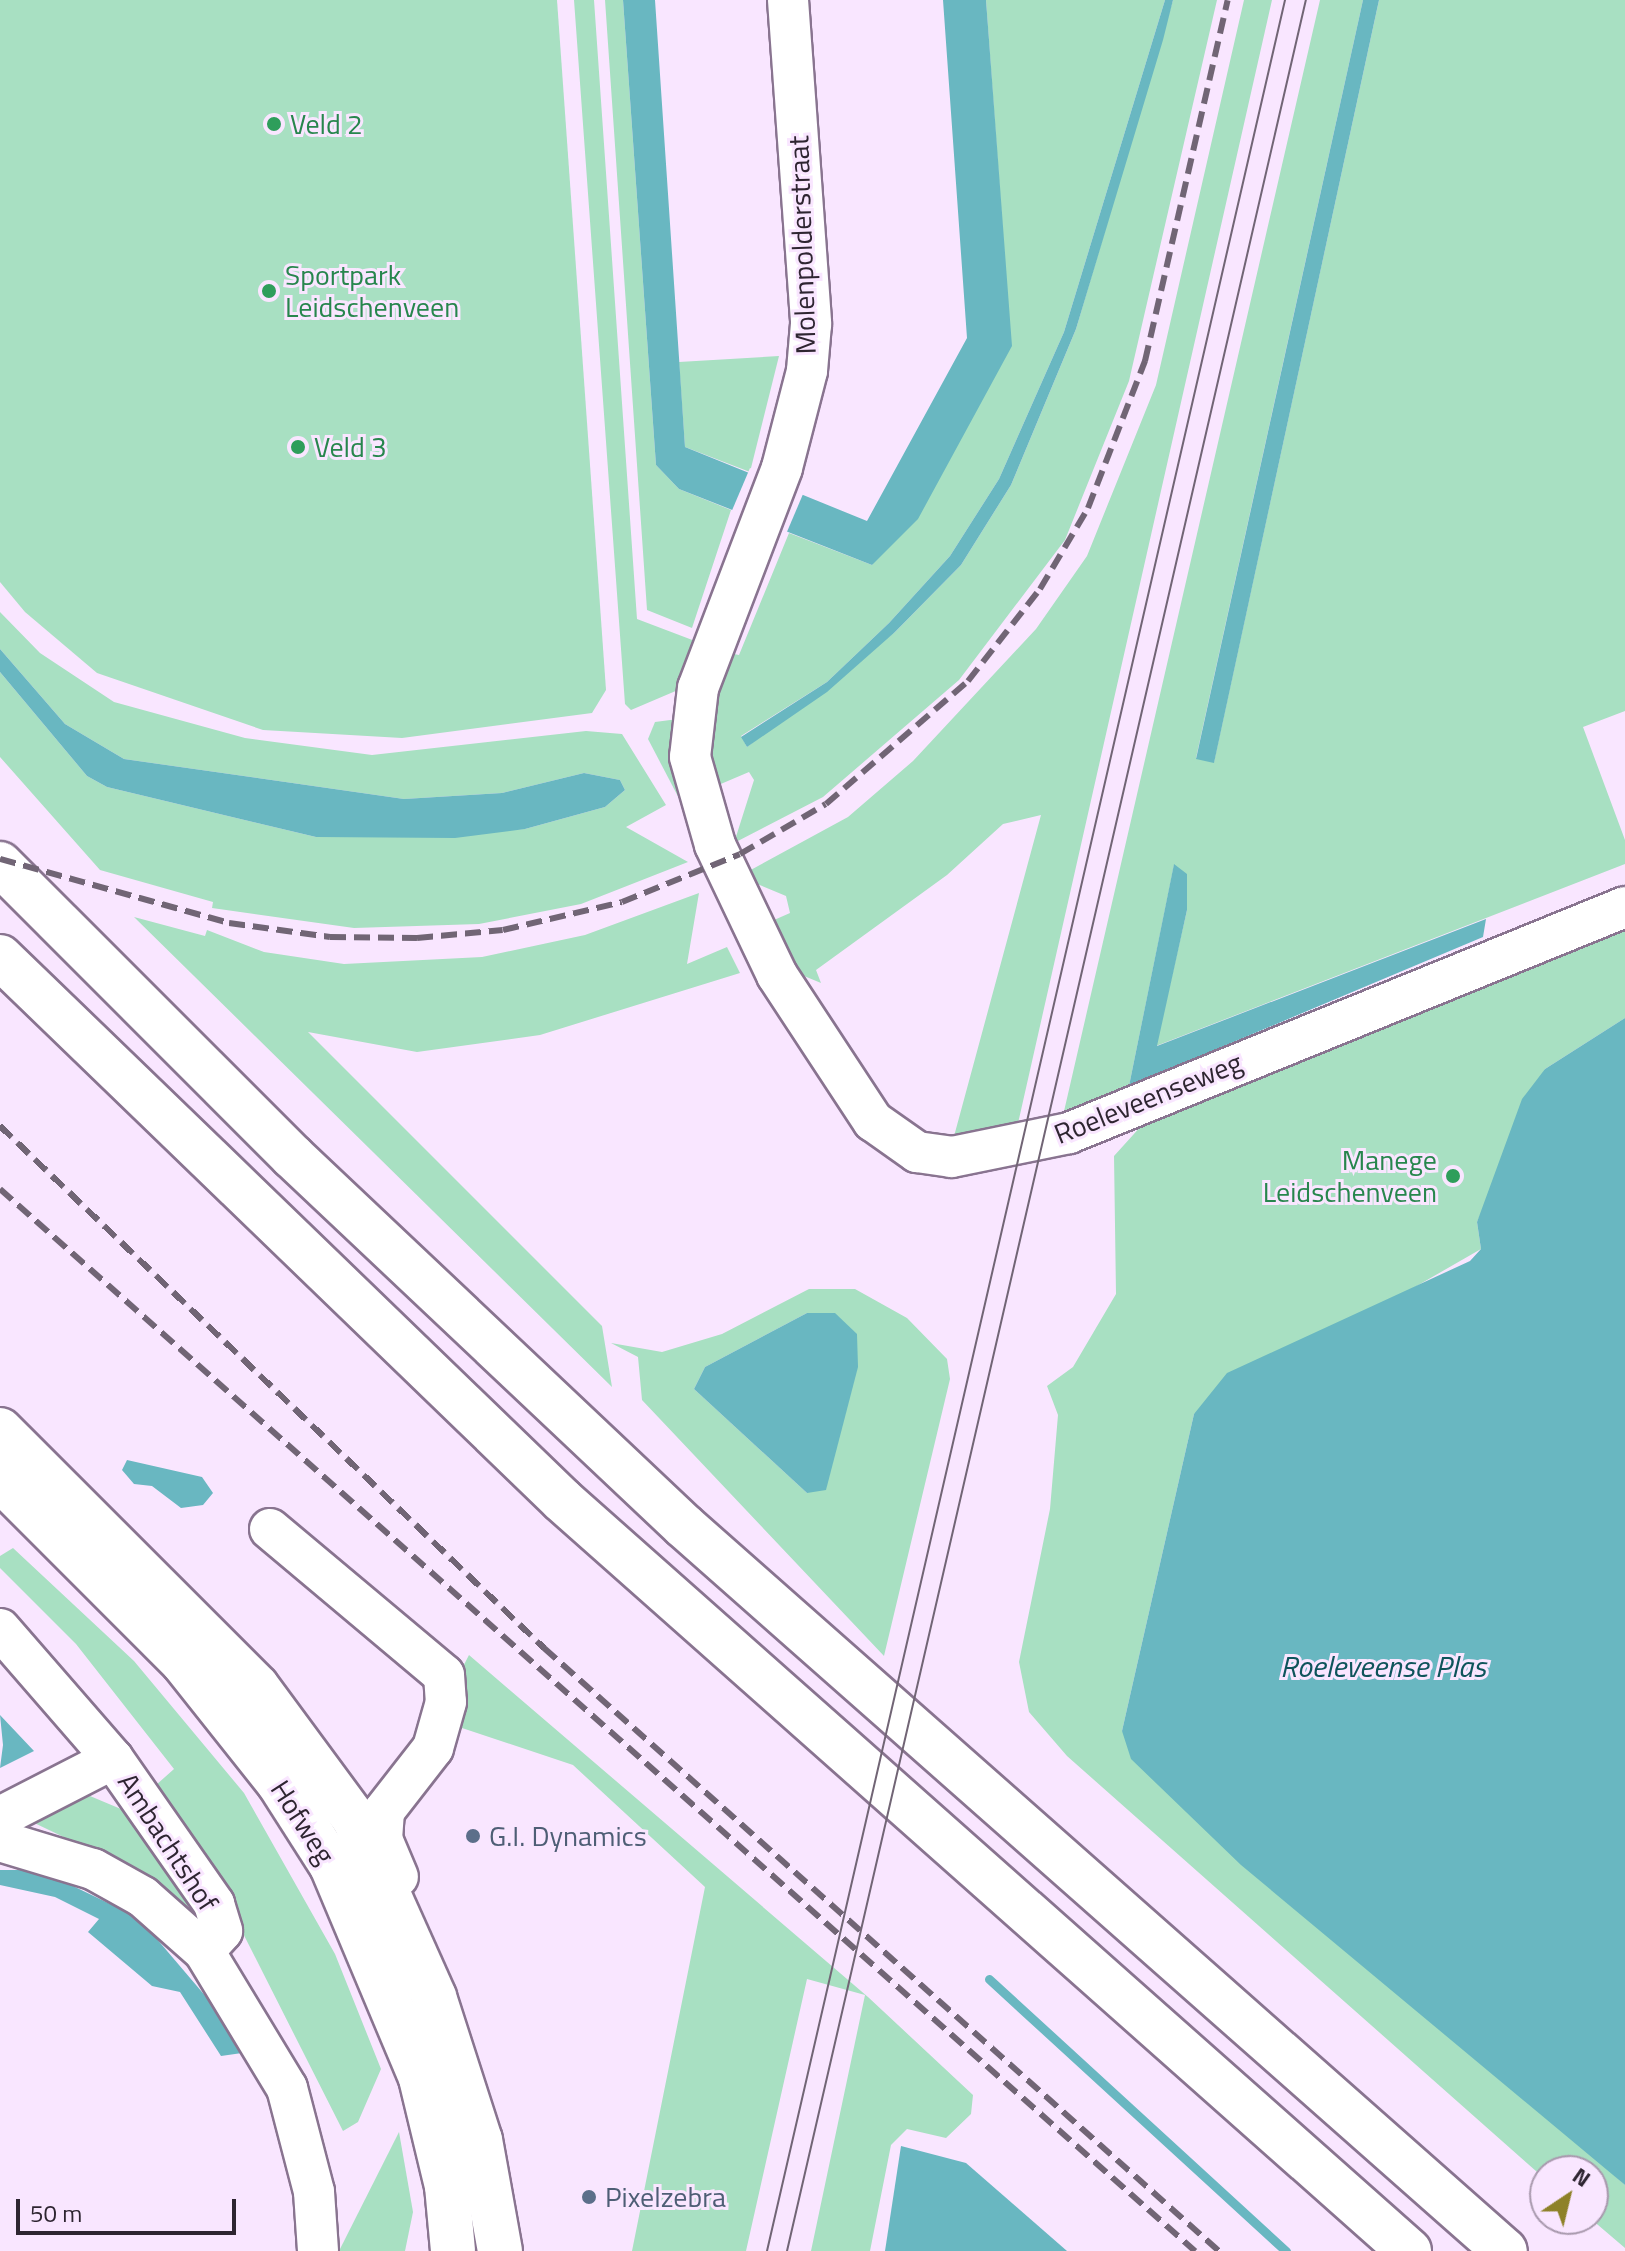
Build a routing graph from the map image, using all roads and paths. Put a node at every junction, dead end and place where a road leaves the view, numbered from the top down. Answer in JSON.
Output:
{"nodes":[{"id":1,"x":788,"y":0,"type":"edge"},
{"id":2,"x":693,"y":710,"type":"joint"},
{"id":3,"x":0,"y":842,"type":"edge"},
{"id":4,"x":0,"y":864,"type":"edge"},
{"id":5,"x":1625,"y":907,"type":"edge"},
{"id":6,"x":57,"y":923,"type":"junction"},
{"id":7,"x":0,"y":957,"type":"edge"},
{"id":8,"x":0,"y":1430,"type":"edge"},
{"id":9,"x":0,"y":1479,"type":"edge"},
{"id":10,"x":270,"y":1529,"type":"dead end"},
{"id":11,"x":0,"y":1629,"type":"edge"},
{"id":12,"x":113,"y":1759,"type":"junction"},
{"id":13,"x":411,"y":1778,"type":"junction"},
{"id":14,"x":334,"y":1786,"type":"junction"},
{"id":15,"x":0,"y":1817,"type":"edge"},
{"id":16,"x":0,"y":1841,"type":"edge"},
{"id":17,"x":401,"y":1914,"type":"junction"},
{"id":18,"x":204,"y":1951,"type":"junction"},
{"id":19,"x":480,"y":2140,"type":"junction"},
{"id":20,"x":318,"y":2251,"type":"edge"},
{"id":21,"x":453,"y":2251,"type":"edge"},
{"id":22,"x":500,"y":2251,"type":"edge"},
{"id":23,"x":530,"y":2251,"type":"edge"},
{"id":24,"x":1409,"y":2251,"type":"edge"},
{"id":25,"x":1505,"y":2251,"type":"edge"}],
"edges":[{"from":1,"to":2,"type":"street","name":"Molenpolderstraat"},
{"from":2,"to":5,"type":"street","name":"Roeleveenseweg"},
{"from":3,"to":6,"type":"main road"},
{"from":4,"to":6,"type":"main road"},
{"from":6,"to":25,"type":"main road"},
{"from":7,"to":24,"type":"main road"},
{"from":8,"to":14,"type":"main road","name":"Hofweg"},
{"from":9,"to":21,"type":"main road","name":"Hofweg"},
{"from":10,"to":13,"type":"street"},
{"from":11,"to":12,"type":"street"},
{"from":12,"to":15,"type":"street","name":"Ambachtshof"},
{"from":12,"to":18,"type":"street","name":"Ambachtshof"},
{"from":13,"to":14,"type":"street","name":"Hofweg"},
{"from":13,"to":17,"type":"street"},
{"from":14,"to":17,"type":"main road","name":"Hofweg"},
{"from":16,"to":18,"type":"street","name":"Ambachtshof"},
{"from":17,"to":19,"type":"main road","name":"Hofweg"},
{"from":18,"to":20,"type":"street","name":"Ambachtshof"},
{"from":19,"to":22,"type":"main road","name":"Hofweg"},
{"from":19,"to":23,"type":"main road"}]}
